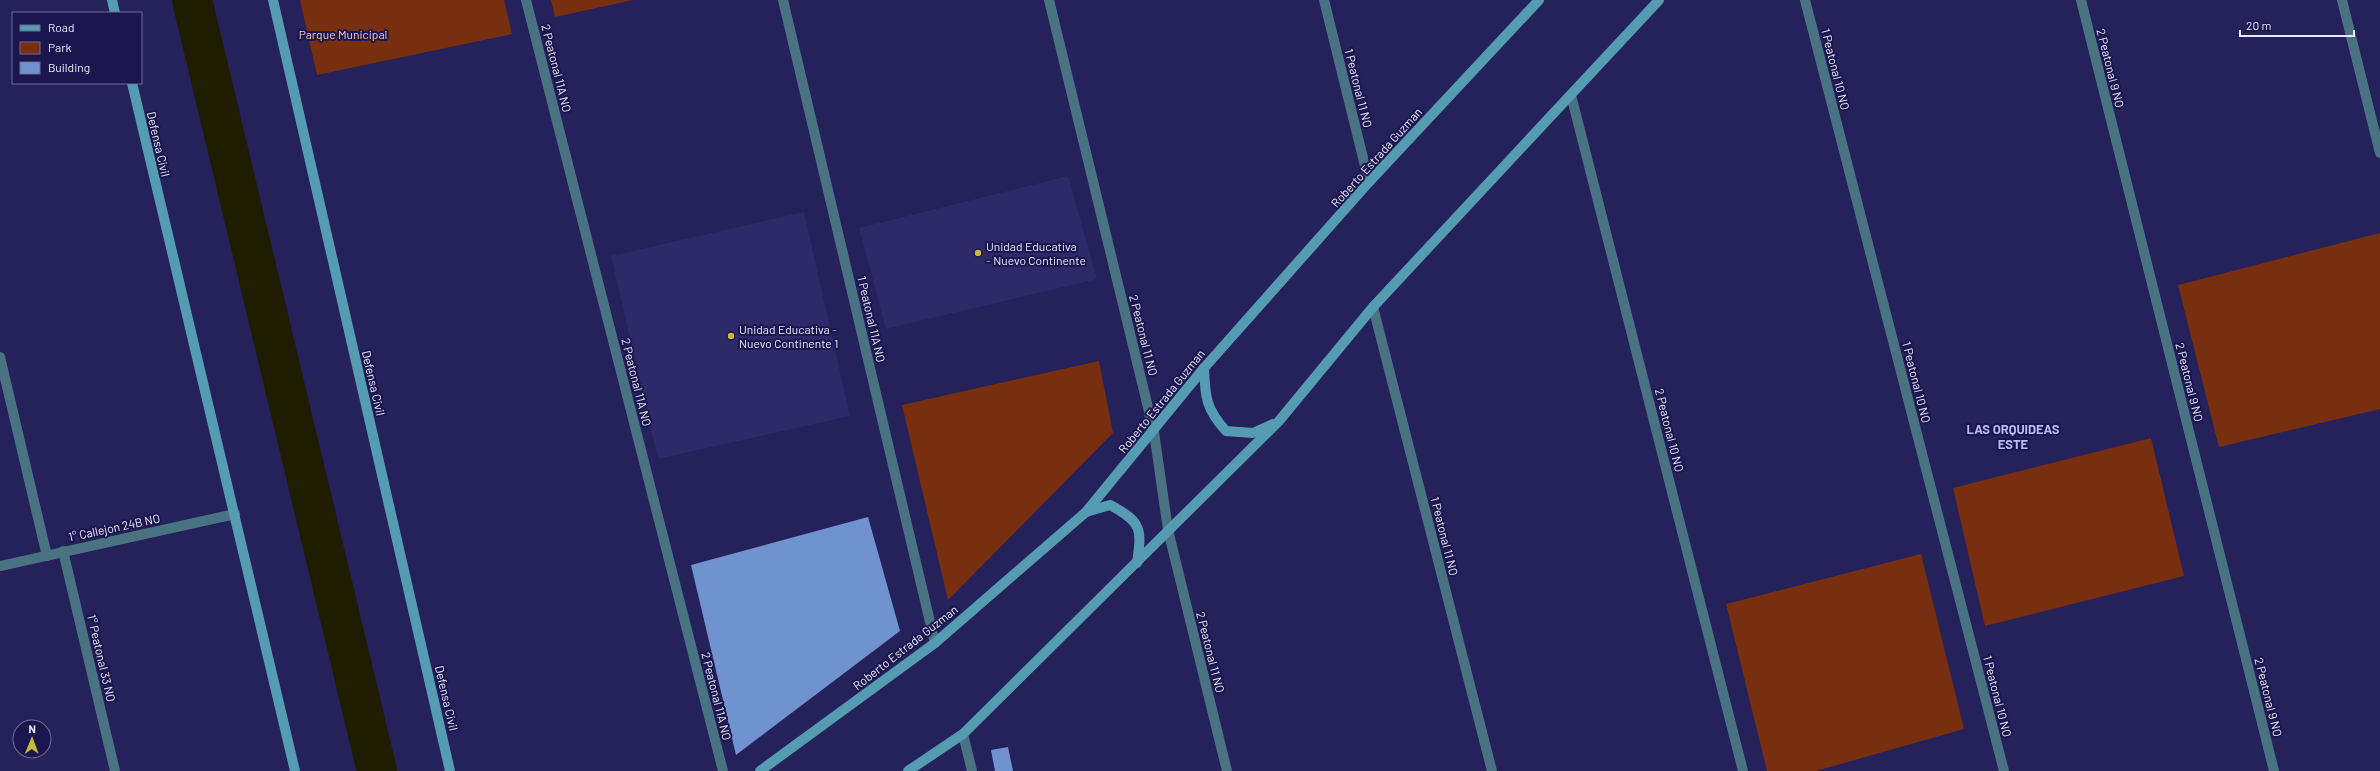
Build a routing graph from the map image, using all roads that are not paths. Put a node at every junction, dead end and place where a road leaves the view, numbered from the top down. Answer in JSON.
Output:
{"nodes":[{"id":1,"x":112,"y":0,"type":"edge"},
{"id":2,"x":273,"y":0,"type":"edge"},
{"id":3,"x":526,"y":0,"type":"edge"},
{"id":4,"x":783,"y":0,"type":"edge"},
{"id":5,"x":1049,"y":0,"type":"edge"},
{"id":6,"x":1324,"y":0,"type":"edge"},
{"id":7,"x":1539,"y":0,"type":"edge"},
{"id":8,"x":1659,"y":0,"type":"edge"},
{"id":9,"x":1805,"y":0,"type":"edge"},
{"id":10,"x":2081,"y":0,"type":"edge"},
{"id":11,"x":2342,"y":0,"type":"edge"},
{"id":12,"x":115,"y":12,"type":"edge"},
{"id":13,"x":132,"y":84,"type":"edge"},
{"id":14,"x":1571,"y":95,"type":"junction"},
{"id":15,"x":2380,"y":153,"type":"edge"},
{"id":16,"x":1369,"y":182,"type":"junction"},
{"id":17,"x":1373,"y":307,"type":"junction"},
{"id":18,"x":0,"y":357,"type":"edge"},
{"id":19,"x":1204,"y":368,"type":"junction"},
{"id":20,"x":1279,"y":421,"type":"junction"},
{"id":21,"x":1154,"y":432,"type":"junction"},
{"id":22,"x":1086,"y":512,"type":"junction"},
{"id":23,"x":235,"y":514,"type":"junction"},
{"id":24,"x":1168,"y":530,"type":"junction"},
{"id":25,"x":63,"y":551,"type":"junction"},
{"id":26,"x":46,"y":556,"type":"junction"},
{"id":27,"x":1137,"y":563,"type":"junction"},
{"id":28,"x":0,"y":566,"type":"edge"},
{"id":29,"x":935,"y":643,"type":"junction"},
{"id":30,"x":964,"y":734,"type":"junction"},
{"id":31,"x":115,"y":771,"type":"edge"},
{"id":32,"x":295,"y":771,"type":"edge"},
{"id":33,"x":450,"y":771,"type":"edge"},
{"id":34,"x":723,"y":771,"type":"edge"},
{"id":35,"x":760,"y":771,"type":"edge"},
{"id":36,"x":908,"y":771,"type":"edge"},
{"id":37,"x":972,"y":771,"type":"edge"},
{"id":38,"x":1227,"y":771,"type":"edge"},
{"id":39,"x":1492,"y":771,"type":"edge"},
{"id":40,"x":1743,"y":771,"type":"edge"},
{"id":41,"x":2004,"y":771,"type":"edge"},
{"id":42,"x":2274,"y":771,"type":"edge"}],
"edges":[{"from":1,"to":12,"type":"street"},
{"from":2,"to":33,"type":"street","name":"Defensa Civil"},
{"from":3,"to":34,"type":"street","name":"2 Peatonal 11A NO"},
{"from":4,"to":29,"type":"street","name":"1 Peatonal 11A NO"},
{"from":5,"to":21,"type":"street","name":"2 Peatonal 11 NO"},
{"from":6,"to":16,"type":"street","name":"1 Peatonal 11 NO"},
{"from":7,"to":16,"type":"street","name":"Roberto Estrada Guzman"},
{"from":8,"to":14,"type":"street"},
{"from":9,"to":41,"type":"street","name":"1 Peatonal 10 NO"},
{"from":10,"to":42,"type":"street","name":"2 Peatonal 9 NO"},
{"from":11,"to":15,"type":"street"},
{"from":13,"to":23,"type":"street","name":"Defensa Civil"},
{"from":14,"to":17,"type":"street"},
{"from":14,"to":40,"type":"street","name":"2 Peatonal 10 NO"},
{"from":16,"to":19,"type":"street","name":"Roberto Estrada Guzman"},
{"from":17,"to":20,"type":"street"},
{"from":17,"to":39,"type":"street","name":"1 Peatonal 11 NO"},
{"from":18,"to":26,"type":"street"},
{"from":19,"to":20,"type":"street"},
{"from":19,"to":21,"type":"street","name":"Roberto Estrada Guzman"},
{"from":20,"to":24,"type":"street"},
{"from":21,"to":22,"type":"street","name":"Roberto Estrada Guzman"},
{"from":21,"to":24,"type":"street","name":"2 Peatonal 11 NO"},
{"from":22,"to":27,"type":"street"},
{"from":22,"to":29,"type":"street","name":"Roberto Estrada Guzman"},
{"from":23,"to":25,"type":"street","name":"1° Callejon 24B NO"},
{"from":23,"to":32,"type":"street","name":"Defensa Civil"},
{"from":24,"to":27,"type":"street"},
{"from":24,"to":38,"type":"street","name":"2 Peatonal 11 NO"},
{"from":25,"to":26,"type":"street","name":"1° Callejon 24B NO"},
{"from":25,"to":31,"type":"street","name":"1° Peatonal 33 NO"},
{"from":26,"to":28,"type":"street","name":"1° Callejon 24B NO"},
{"from":27,"to":30,"type":"street"},
{"from":29,"to":35,"type":"street","name":"Roberto Estrada Guzman"},
{"from":30,"to":36,"type":"street"},
{"from":30,"to":37,"type":"street"}]}
